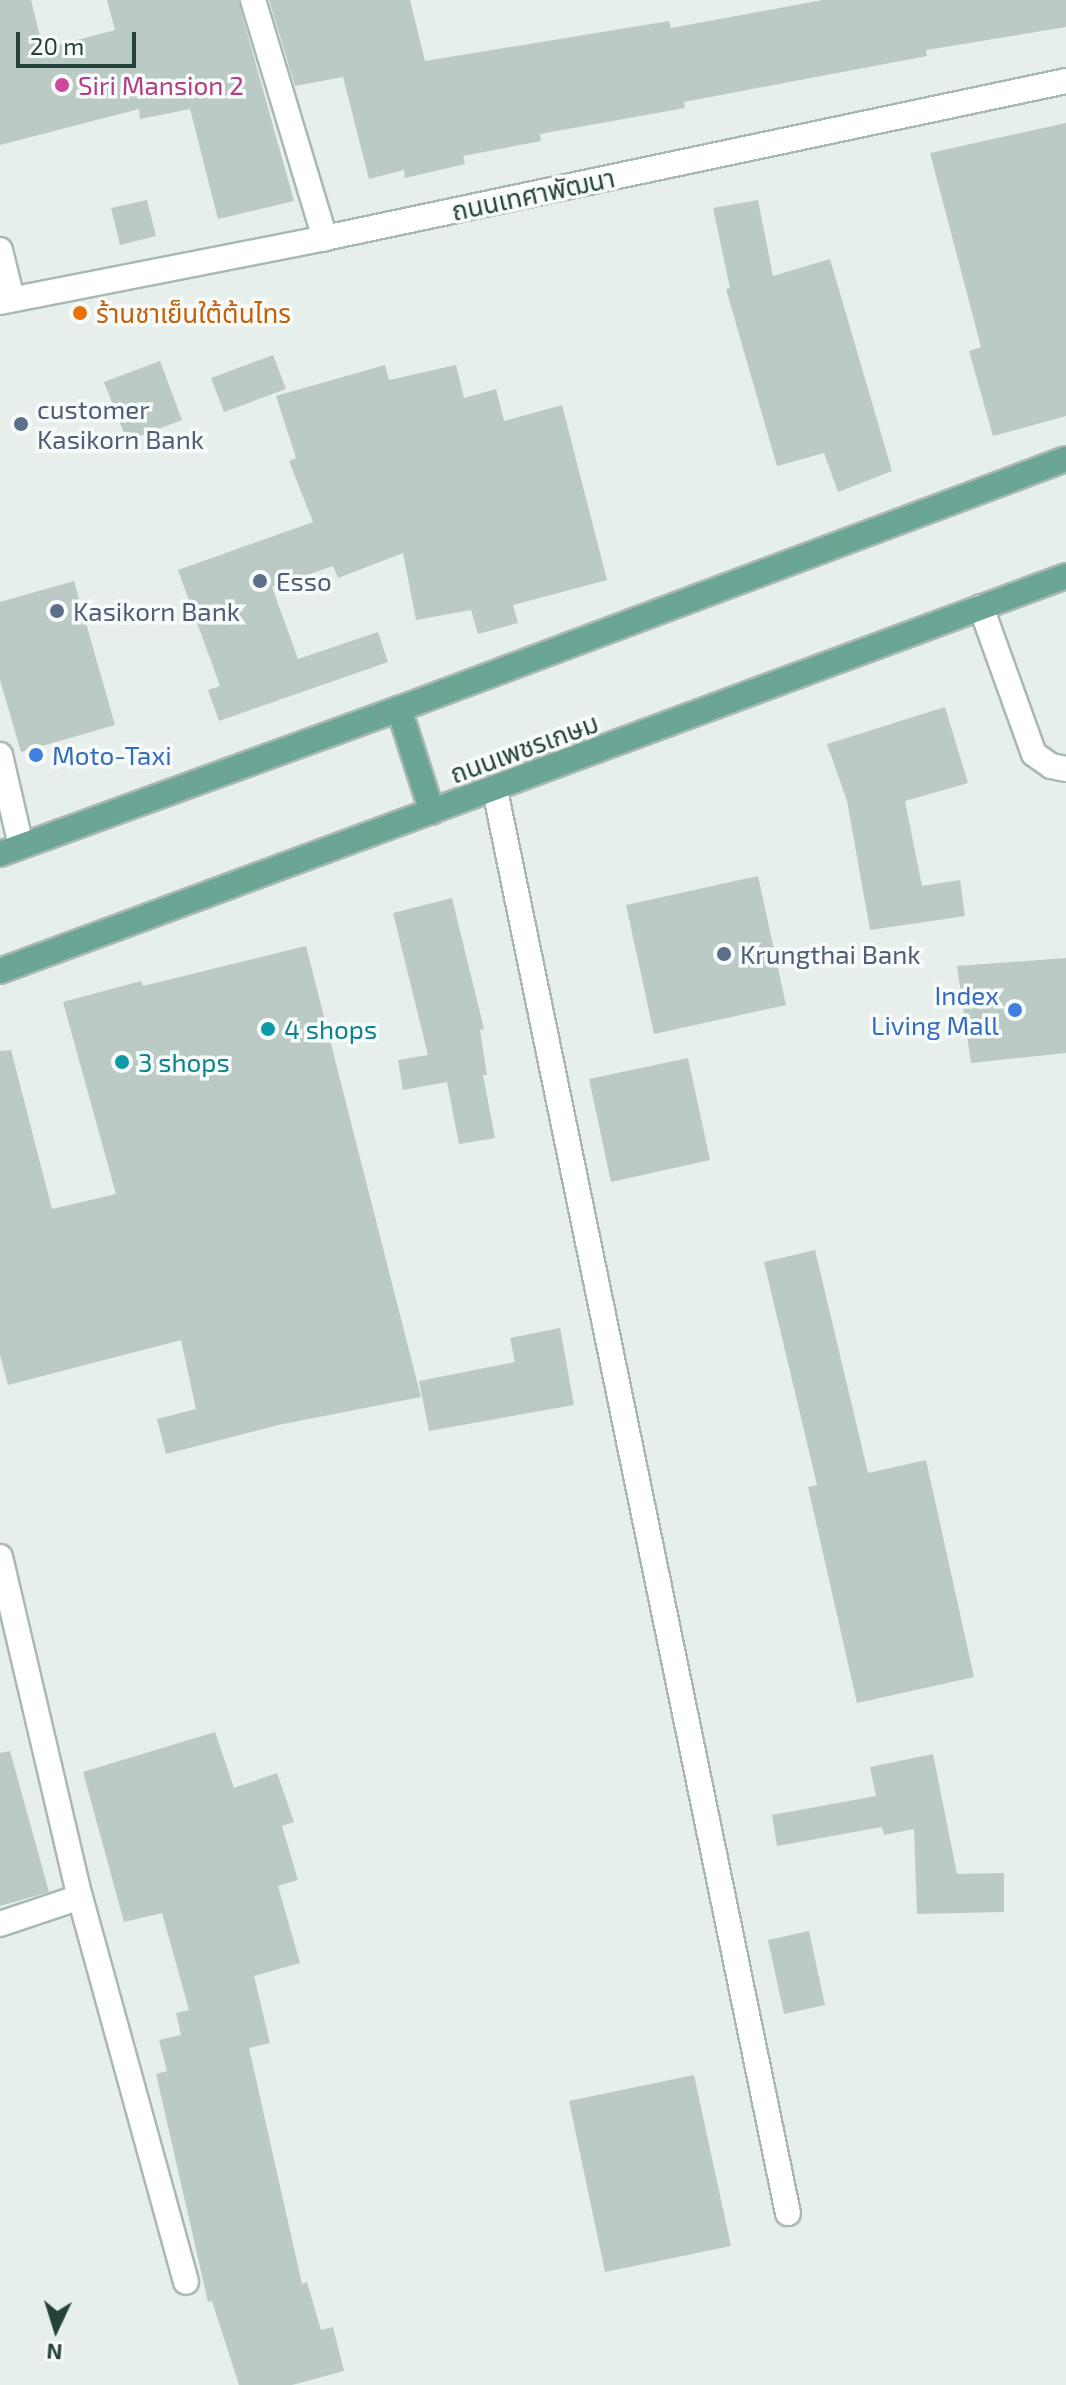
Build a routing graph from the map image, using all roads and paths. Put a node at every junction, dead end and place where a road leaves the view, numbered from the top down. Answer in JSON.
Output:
{"nodes":[{"id":1,"x":253,"y":0,"type":"edge"},
{"id":2,"x":1066,"y":81,"type":"edge"},
{"id":3,"x":325,"y":238,"type":"junction"},
{"id":4,"x":0,"y":250,"type":"edge"},
{"id":5,"x":6,"y":300,"type":"edge"},
{"id":6,"x":1066,"y":459,"type":"edge"},
{"id":7,"x":1066,"y":576,"type":"edge"},
{"id":8,"x":981,"y":607,"type":"junction"},
{"id":9,"x":399,"y":709,"type":"junction"},
{"id":10,"x":0,"y":755,"type":"edge"},
{"id":11,"x":1066,"y":769,"type":"edge"},
{"id":12,"x":495,"y":790,"type":"junction"},
{"id":13,"x":432,"y":812,"type":"junction"},
{"id":14,"x":10,"y":850,"type":"edge"},
{"id":15,"x":0,"y":971,"type":"edge"},
{"id":16,"x":0,"y":1557,"type":"edge"},
{"id":17,"x":80,"y":1897,"type":"junction"},
{"id":18,"x":0,"y":1924,"type":"edge"},
{"id":19,"x":788,"y":2213,"type":"dead end"},
{"id":20,"x":186,"y":2282,"type":"dead end"}],
"edges":[{"from":1,"to":3,"type":"street"},
{"from":2,"to":3,"type":"street","name":"ถนนเทศาพัฒนา"},
{"from":3,"to":5,"type":"street","name":"ถนนเทศาพัฒนา"},
{"from":4,"to":5,"type":"street"},
{"from":6,"to":9,"type":"main road"},
{"from":7,"to":8,"type":"main road","name":"ถนนเพชรเกษม"},
{"from":8,"to":11,"type":"street"},
{"from":8,"to":12,"type":"main road","name":"ถนนเพชรเกษม"},
{"from":9,"to":13,"type":"main road"},
{"from":9,"to":14,"type":"main road"},
{"from":10,"to":14,"type":"street"},
{"from":12,"to":13,"type":"main road","name":"ถนนเพชรเกษม"},
{"from":12,"to":19,"type":"street"},
{"from":13,"to":15,"type":"main road","name":"ถนนเพชรเกษม"},
{"from":16,"to":17,"type":"street"},
{"from":17,"to":18,"type":"street"},
{"from":17,"to":20,"type":"street"}]}
